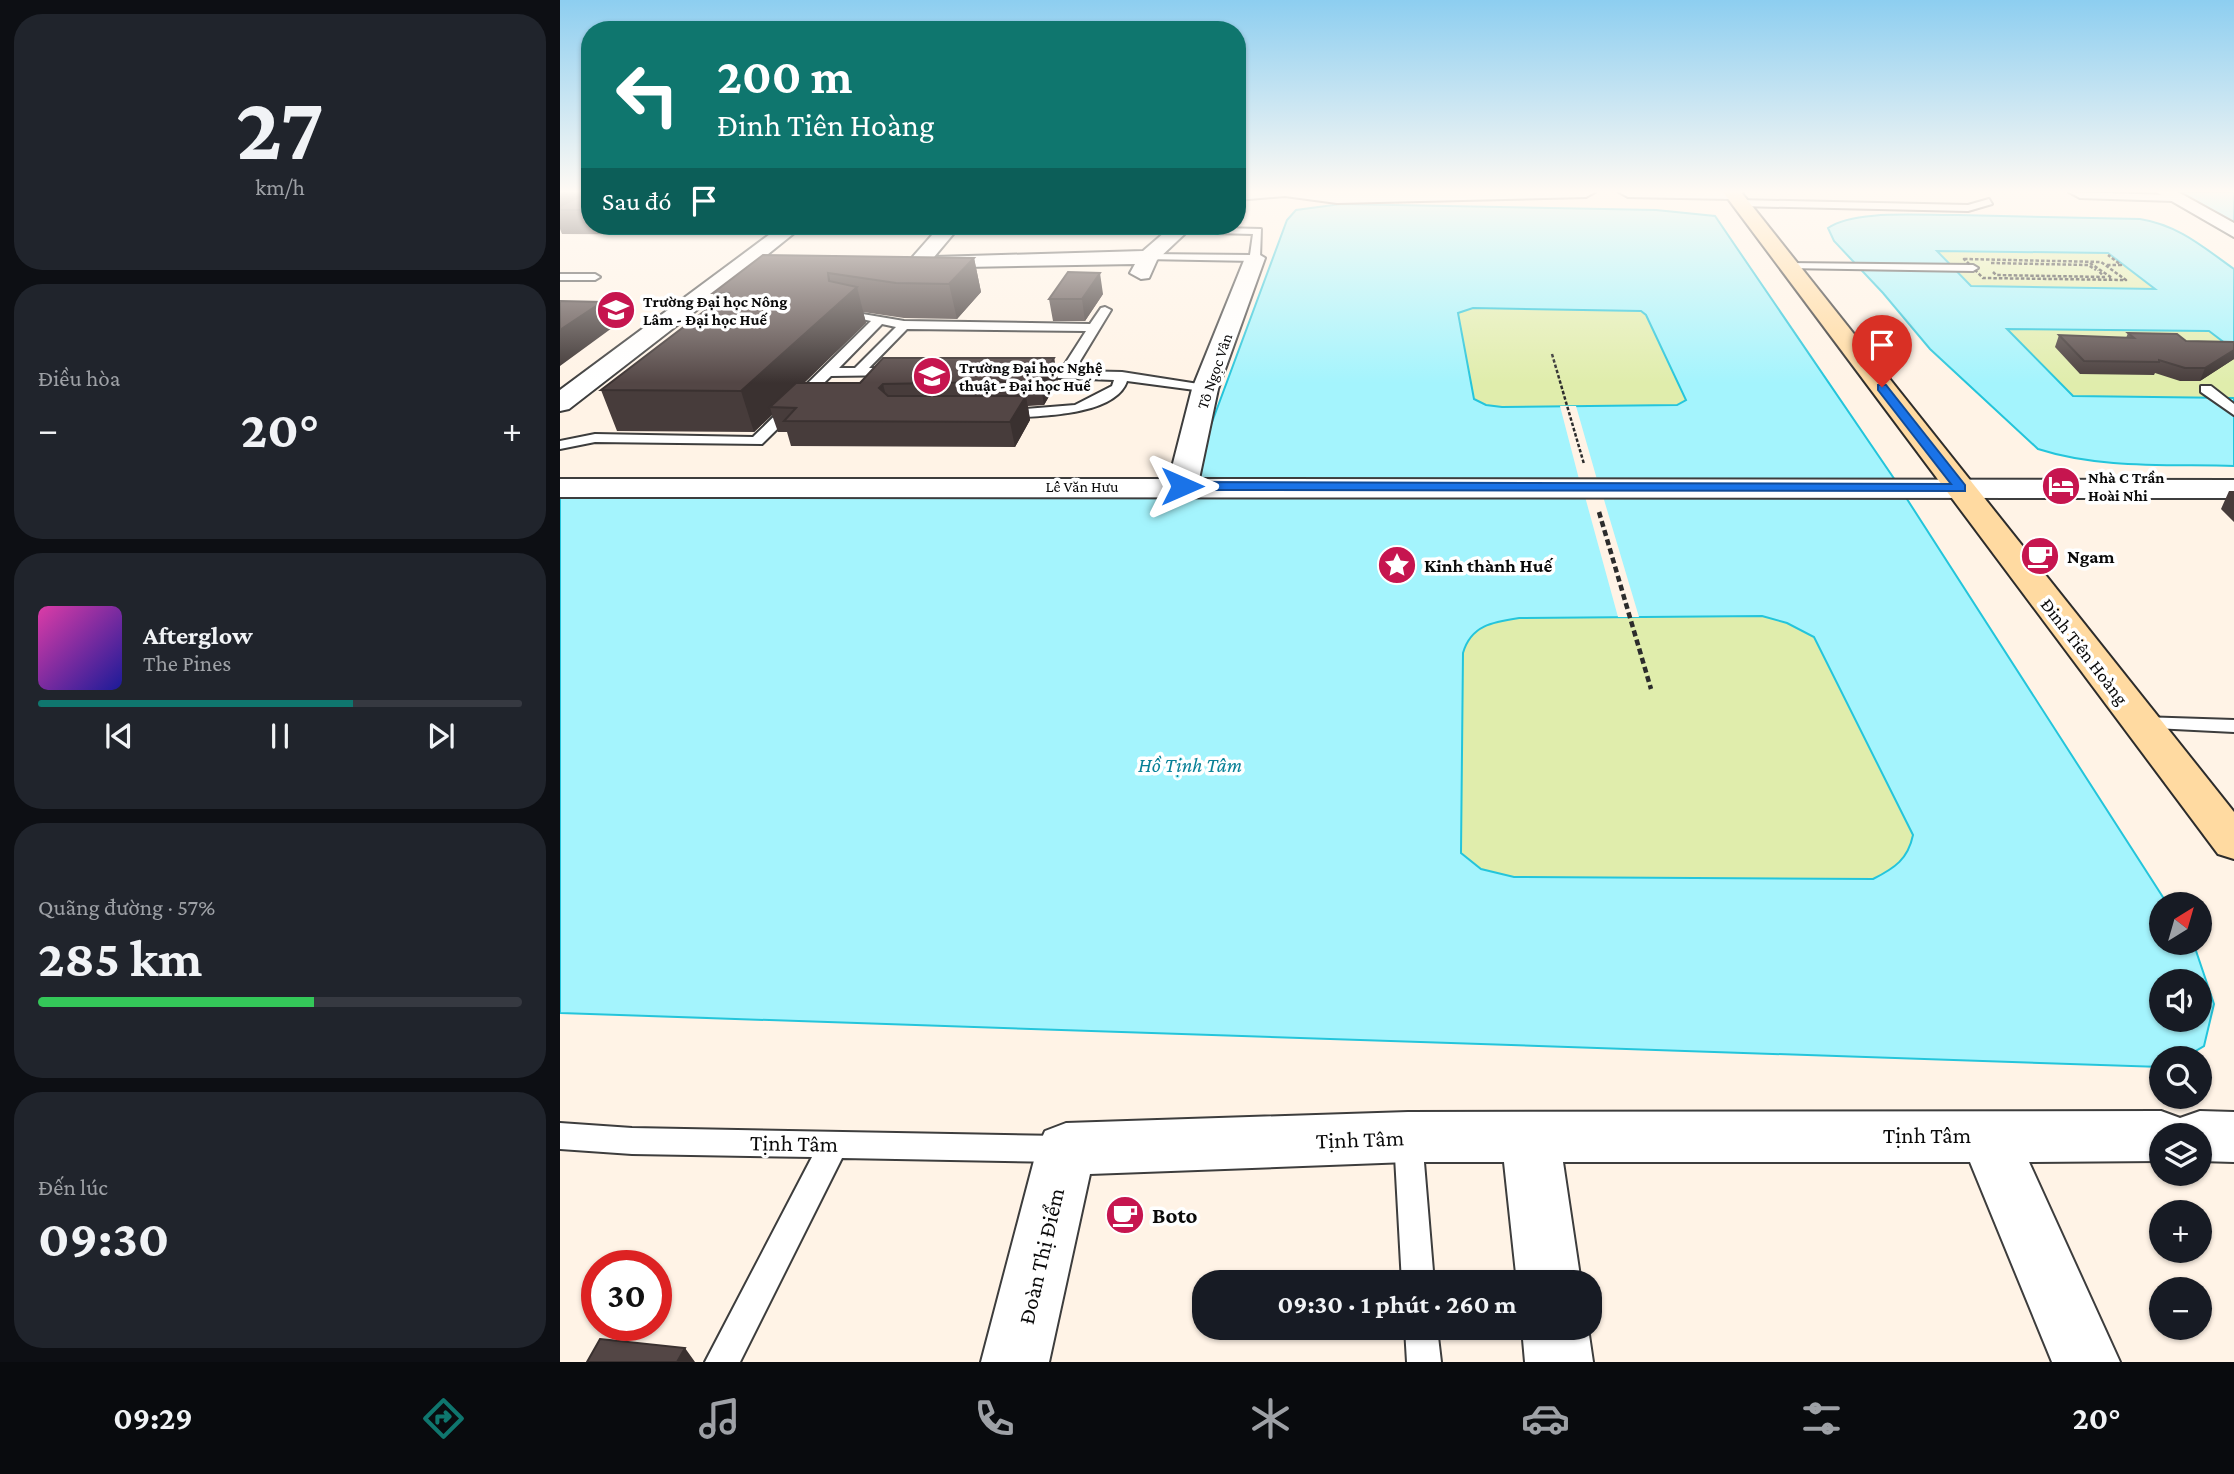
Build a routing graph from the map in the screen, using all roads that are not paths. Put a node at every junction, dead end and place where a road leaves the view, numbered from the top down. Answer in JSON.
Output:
{"nodes":[{"id":1,"x":753,"y":256,"type":"edge"},
{"id":2,"x":924,"y":256,"type":"edge"},
{"id":3,"x":1153,"y":256,"type":"edge"},
{"id":4,"x":1781,"y":256,"type":"edge"},
{"id":5,"x":1150,"y":258,"type":"junction"},
{"id":6,"x":1255,"y":258,"type":"joint"},
{"id":7,"x":889,"y":260,"type":"edge"},
{"id":8,"x":917,"y":264,"type":"junction"},
{"id":9,"x":1789,"y":266,"type":"junction"},
{"id":10,"x":1973,"y":268,"type":"road end"},
{"id":11,"x":805,"y":274,"type":"edge"},
{"id":12,"x":560,"y":277,"type":"edge"},
{"id":13,"x":595,"y":277,"type":"dead end"},
{"id":14,"x":722,"y":279,"type":"junction"},
{"id":15,"x":1105,"y":310,"type":"dead end"},
{"id":16,"x":843,"y":312,"type":"edge"},
{"id":17,"x":880,"y":319,"type":"junction"},
{"id":18,"x":904,"y":325,"type":"junction"},
{"id":19,"x":1096,"y":328,"type":"junction"},
{"id":20,"x":828,"y":372,"type":"junction"},
{"id":21,"x":858,"y":372,"type":"junction"},
{"id":22,"x":913,"y":372,"type":"edge"},
{"id":23,"x":1011,"y":373,"type":"edge"},
{"id":24,"x":1066,"y":373,"type":"junction"},
{"id":25,"x":1122,"y":376,"type":"junction"},
{"id":26,"x":1205,"y":389,"type":"junction"},
{"id":27,"x":2206,"y":389,"type":"dead end"},
{"id":28,"x":560,"y":403,"type":"edge"},
{"id":29,"x":2234,"y":411,"type":"edge"},
{"id":30,"x":987,"y":414,"type":"edge"},
{"id":31,"x":560,"y":445,"type":"edge"},
{"id":32,"x":1182,"y":486,"type":"junction"},
{"id":33,"x":560,"y":488,"type":"edge"},
{"id":34,"x":1960,"y":488,"type":"junction"},
{"id":35,"x":2234,"y":489,"type":"edge"},
{"id":36,"x":2141,"y":723,"type":"junction"},
{"id":37,"x":2234,"y":726,"type":"edge"},
{"id":38,"x":2234,"y":843,"type":"edge"},
{"id":39,"x":1988,"y":1135,"type":"junction"},
{"id":40,"x":560,"y":1136,"type":"edge"},
{"id":41,"x":2149,"y":1136,"type":"edge"},
{"id":42,"x":2212,"y":1136,"type":"edge"},
{"id":43,"x":1408,"y":1137,"type":"junction"},
{"id":44,"x":1530,"y":1137,"type":"junction"},
{"id":45,"x":2234,"y":1137,"type":"edge"},
{"id":46,"x":835,"y":1143,"type":"junction"},
{"id":47,"x":1066,"y":1149,"type":"junction"},
{"id":48,"x":1417,"y":1270,"type":"edge"},
{"id":49,"x":1547,"y":1270,"type":"edge"},
{"id":50,"x":1422,"y":1340,"type":"edge"},
{"id":51,"x":1556,"y":1340,"type":"edge"},
{"id":52,"x":722,"y":1362,"type":"edge"},
{"id":53,"x":1016,"y":1362,"type":"edge"},
{"id":54,"x":1424,"y":1362,"type":"edge"},
{"id":55,"x":1559,"y":1362,"type":"edge"},
{"id":56,"x":2086,"y":1362,"type":"edge"}],
"edges":[{"from":1,"to":14,"type":"street"},
{"from":2,"to":8,"type":"street"},
{"from":3,"to":5,"type":"street"},
{"from":4,"to":9,"type":"main road","name":"Đinh Tiên Hoàng"},
{"from":5,"to":6,"type":"lane"},
{"from":5,"to":8,"type":"street"},
{"from":6,"to":26,"type":"street","name":"Tô Ngọc Vân"},
{"from":7,"to":8,"type":"street"},
{"from":9,"to":10,"type":"lane"},
{"from":9,"to":34,"type":"main road","name":"Đinh Tiên Hoàng"},
{"from":11,"to":14,"type":"street"},
{"from":12,"to":13,"type":"lane"},
{"from":14,"to":28,"type":"street"},
{"from":15,"to":19,"type":"lane"},
{"from":16,"to":17,"type":"lane"},
{"from":17,"to":18,"type":"lane"},
{"from":17,"to":20,"type":"lane"},
{"from":18,"to":19,"type":"lane"},
{"from":18,"to":21,"type":"lane"},
{"from":19,"to":24,"type":"lane"},
{"from":20,"to":21,"type":"lane"},
{"from":20,"to":31,"type":"lane"},
{"from":21,"to":22,"type":"lane"},
{"from":23,"to":24,"type":"lane"},
{"from":24,"to":25,"type":"lane"},
{"from":25,"to":26,"type":"lane"},
{"from":25,"to":30,"type":"lane"},
{"from":26,"to":32,"type":"street","name":"Tô Ngọc Vân"},
{"from":27,"to":29,"type":"lane"},
{"from":32,"to":33,"type":"street","name":"Lê Văn Hưu"},
{"from":32,"to":34,"type":"street","name":"Lê Văn Hưu"},
{"from":34,"to":35,"type":"street","name":"Lê Văn Hưu"},
{"from":34,"to":36,"type":"main road","name":"Đinh Tiên Hoàng"},
{"from":36,"to":37,"type":"lane"},
{"from":36,"to":38,"type":"main road","name":"Đinh Tiên Hoàng"},
{"from":39,"to":41,"type":"street","name":"Tịnh Tâm"},
{"from":39,"to":44,"type":"street","name":"Tịnh Tâm"},
{"from":39,"to":56,"type":"street"},
{"from":40,"to":46,"type":"lane","name":"Tịnh Tâm"},
{"from":42,"to":45,"type":"street"},
{"from":43,"to":44,"type":"street","name":"Tịnh Tâm"},
{"from":43,"to":47,"type":"street","name":"Tịnh Tâm"},
{"from":43,"to":48,"type":"lane"},
{"from":44,"to":49,"type":"street"},
{"from":46,"to":47,"type":"lane","name":"Tịnh Tâm"},
{"from":46,"to":52,"type":"lane"},
{"from":47,"to":53,"type":"street","name":"Đoàn Thị Điểm"},
{"from":50,"to":54,"type":"lane"},
{"from":51,"to":55,"type":"street"}]}
